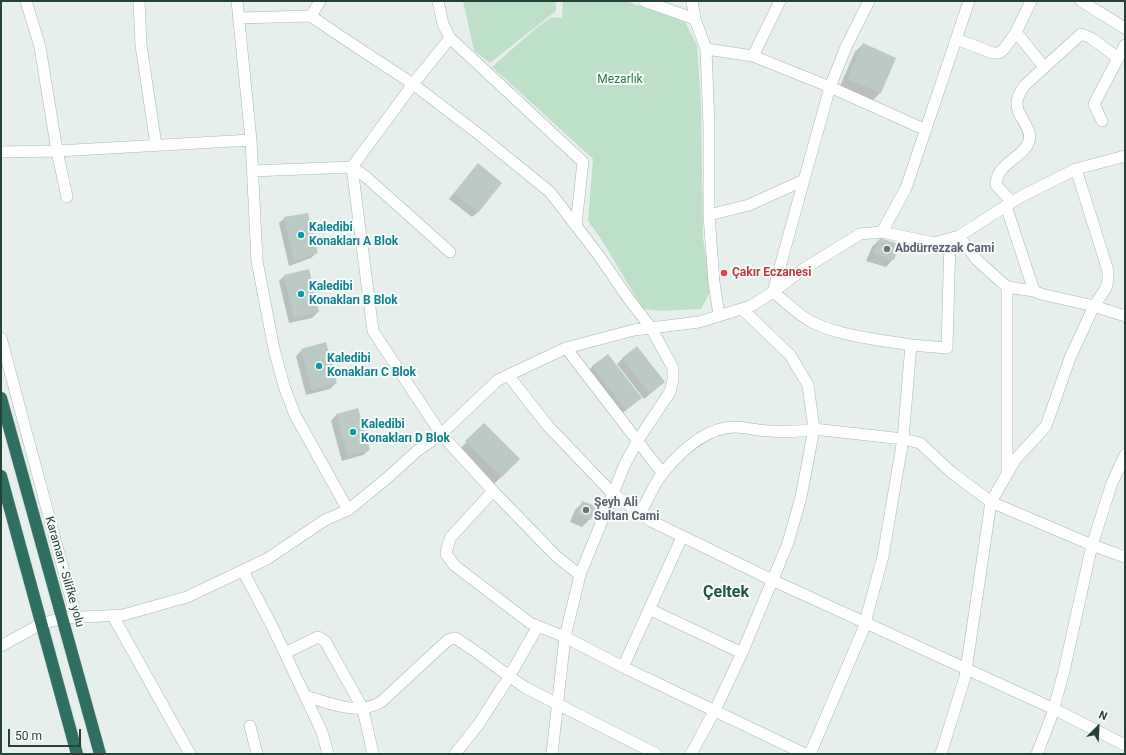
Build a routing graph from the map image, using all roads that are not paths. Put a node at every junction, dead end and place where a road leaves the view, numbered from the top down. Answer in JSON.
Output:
{"nodes":[{"id":1,"x":26,"y":1,"type":"edge"},
{"id":2,"x":139,"y":1,"type":"edge"},
{"id":3,"x":237,"y":1,"type":"edge"},
{"id":4,"x":320,"y":1,"type":"edge"},
{"id":5,"x":438,"y":1,"type":"edge"},
{"id":6,"x":644,"y":1,"type":"edge"},
{"id":7,"x":692,"y":1,"type":"edge"},
{"id":8,"x":780,"y":1,"type":"edge"},
{"id":9,"x":869,"y":1,"type":"edge"},
{"id":10,"x":969,"y":1,"type":"edge"},
{"id":11,"x":1031,"y":1,"type":"edge"},
{"id":12,"x":1081,"y":1,"type":"edge"},
{"id":13,"x":310,"y":16,"type":"junction"},
{"id":14,"x":239,"y":18,"type":"junction"},
{"id":15,"x":695,"y":19,"type":"junction"},
{"id":16,"x":1125,"y":28,"type":"edge"},
{"id":17,"x":1016,"y":32,"type":"junction"},
{"id":18,"x":450,"y":38,"type":"junction"},
{"id":19,"x":956,"y":39,"type":"junction"},
{"id":20,"x":1125,"y":45,"type":"edge"},
{"id":21,"x":706,"y":49,"type":"junction"},
{"id":22,"x":753,"y":56,"type":"junction"},
{"id":23,"x":1118,"y":58,"type":"junction"},
{"id":24,"x":1044,"y":67,"type":"junction"},
{"id":25,"x":413,"y":84,"type":"junction"},
{"id":26,"x":830,"y":87,"type":"junction"},
{"id":27,"x":1102,"y":120,"type":"dead end"},
{"id":28,"x":926,"y":130,"type":"junction"},
{"id":29,"x":251,"y":140,"type":"junction"},
{"id":30,"x":156,"y":145,"type":"junction"},
{"id":31,"x":56,"y":151,"type":"junction"},
{"id":32,"x":1,"y":152,"type":"edge"},
{"id":33,"x":1125,"y":156,"type":"edge"},
{"id":34,"x":352,"y":167,"type":"junction"},
{"id":35,"x":1076,"y":169,"type":"junction"},
{"id":36,"x":252,"y":171,"type":"junction"},
{"id":37,"x":804,"y":180,"type":"junction"},
{"id":38,"x":66,"y":197,"type":"dead end"},
{"id":39,"x":1009,"y":204,"type":"junction"},
{"id":40,"x":709,"y":215,"type":"junction"},
{"id":41,"x":576,"y":225,"type":"junction"},
{"id":42,"x":882,"y":232,"type":"junction"},
{"id":43,"x":955,"y":237,"type":"junction"},
{"id":44,"x":450,"y":252,"type":"dead end"},
{"id":45,"x":1006,"y":287,"type":"junction"},
{"id":46,"x":1034,"y":291,"type":"junction"},
{"id":47,"x":773,"y":292,"type":"junction"},
{"id":48,"x":1094,"y":306,"type":"junction"},
{"id":49,"x":742,"y":309,"type":"junction"},
{"id":50,"x":719,"y":316,"type":"junction"},
{"id":51,"x":1125,"y":316,"type":"edge"},
{"id":52,"x":651,"y":328,"type":"junction"},
{"id":53,"x":1,"y":338,"type":"edge"},
{"id":54,"x":911,"y":345,"type":"junction"},
{"id":55,"x":566,"y":348,"type":"junction"},
{"id":56,"x":508,"y":375,"type":"junction"},
{"id":57,"x":1,"y":398,"type":"edge"},
{"id":58,"x":814,"y":429,"type":"junction"},
{"id":59,"x":441,"y":434,"type":"junction"},
{"id":60,"x":903,"y":439,"type":"junction"},
{"id":61,"x":638,"y":440,"type":"junction"},
{"id":62,"x":1125,"y":455,"type":"edge"},
{"id":63,"x":1007,"y":473,"type":"junction"},
{"id":64,"x":663,"y":474,"type":"junction"},
{"id":65,"x":1,"y":476,"type":"edge"},
{"id":66,"x":493,"y":490,"type":"junction"},
{"id":67,"x":612,"y":493,"type":"junction"},
{"id":68,"x":990,"y":502,"type":"junction"},
{"id":69,"x":348,"y":510,"type":"junction"},
{"id":70,"x":640,"y":514,"type":"junction"},
{"id":71,"x":682,"y":537,"type":"junction"},
{"id":72,"x":1092,"y":545,"type":"junction"},
{"id":73,"x":1125,"y":557,"type":"edge"},
{"id":74,"x":243,"y":571,"type":"junction"},
{"id":75,"x":580,"y":575,"type":"junction"},
{"id":76,"x":772,"y":580,"type":"junction"},
{"id":77,"x":650,"y":608,"type":"junction"},
{"id":78,"x":113,"y":616,"type":"junction"},
{"id":79,"x":76,"y":617,"type":"junction"},
{"id":80,"x":62,"y":618,"type":"junction"},
{"id":81,"x":865,"y":623,"type":"junction"},
{"id":82,"x":41,"y":624,"type":"junction"},
{"id":83,"x":538,"y":626,"type":"junction"},
{"id":84,"x":564,"y":637,"type":"junction"},
{"id":85,"x":1,"y":646,"type":"edge"},
{"id":86,"x":285,"y":653,"type":"junction"},
{"id":87,"x":742,"y":653,"type":"junction"},
{"id":88,"x":623,"y":667,"type":"junction"},
{"id":89,"x":966,"y":669,"type":"junction"},
{"id":90,"x":509,"y":677,"type":"junction"},
{"id":91,"x":305,"y":696,"type":"junction"},
{"id":92,"x":556,"y":704,"type":"junction"},
{"id":93,"x":363,"y":709,"type":"junction"},
{"id":94,"x":1054,"y":709,"type":"junction"},
{"id":95,"x":715,"y":710,"type":"junction"},
{"id":96,"x":250,"y":726,"type":"dead end"},
{"id":97,"x":1125,"y":745,"type":"edge"},
{"id":98,"x":77,"y":754,"type":"edge"},
{"id":99,"x":100,"y":754,"type":"edge"},
{"id":100,"x":190,"y":754,"type":"edge"},
{"id":101,"x":257,"y":754,"type":"edge"},
{"id":102,"x":328,"y":754,"type":"edge"},
{"id":103,"x":373,"y":754,"type":"edge"},
{"id":104,"x":455,"y":754,"type":"edge"},
{"id":105,"x":552,"y":754,"type":"edge"},
{"id":106,"x":656,"y":754,"type":"edge"},
{"id":107,"x":691,"y":754,"type":"edge"},
{"id":108,"x":805,"y":754,"type":"edge"},
{"id":109,"x":810,"y":754,"type":"edge"},
{"id":110,"x":941,"y":754,"type":"edge"},
{"id":111,"x":1037,"y":754,"type":"edge"}],
"edges":[{"from":1,"to":31,"type":"street"},
{"from":2,"to":30,"type":"street"},
{"from":3,"to":14,"type":"street"},
{"from":4,"to":13,"type":"street"},
{"from":5,"to":18,"type":"street"},
{"from":6,"to":15,"type":"street"},
{"from":7,"to":15,"type":"street"},
{"from":8,"to":22,"type":"street"},
{"from":9,"to":26,"type":"street"},
{"from":10,"to":19,"type":"street"},
{"from":11,"to":17,"type":"street"},
{"from":12,"to":16,"type":"street"},
{"from":13,"to":14,"type":"street"},
{"from":13,"to":25,"type":"street"},
{"from":14,"to":29,"type":"street"},
{"from":15,"to":21,"type":"street"},
{"from":17,"to":19,"type":"street"},
{"from":17,"to":24,"type":"street"},
{"from":18,"to":25,"type":"street"},
{"from":18,"to":41,"type":"street"},
{"from":19,"to":28,"type":"street"},
{"from":20,"to":23,"type":"street"},
{"from":21,"to":22,"type":"street"},
{"from":21,"to":40,"type":"street"},
{"from":22,"to":26,"type":"street"},
{"from":23,"to":24,"type":"street"},
{"from":23,"to":27,"type":"street"},
{"from":24,"to":39,"type":"street"},
{"from":25,"to":34,"type":"street"},
{"from":25,"to":41,"type":"street"},
{"from":26,"to":28,"type":"street"},
{"from":26,"to":37,"type":"street"},
{"from":28,"to":42,"type":"street"},
{"from":29,"to":30,"type":"street"},
{"from":29,"to":36,"type":"street"},
{"from":30,"to":31,"type":"street"},
{"from":31,"to":32,"type":"street"},
{"from":31,"to":38,"type":"street"},
{"from":33,"to":35,"type":"street"},
{"from":34,"to":36,"type":"street"},
{"from":34,"to":44,"type":"street"},
{"from":34,"to":59,"type":"street"},
{"from":35,"to":39,"type":"street"},
{"from":35,"to":48,"type":"street"},
{"from":36,"to":69,"type":"street"},
{"from":37,"to":40,"type":"street"},
{"from":37,"to":47,"type":"street"},
{"from":39,"to":43,"type":"street"},
{"from":39,"to":46,"type":"street"},
{"from":40,"to":50,"type":"street"},
{"from":41,"to":52,"type":"street"},
{"from":42,"to":43,"type":"street"},
{"from":42,"to":47,"type":"street"},
{"from":43,"to":45,"type":"street"},
{"from":43,"to":54,"type":"street"},
{"from":45,"to":46,"type":"street"},
{"from":45,"to":63,"type":"street"},
{"from":46,"to":48,"type":"street"},
{"from":47,"to":49,"type":"street"},
{"from":47,"to":54,"type":"street"},
{"from":48,"to":51,"type":"street"},
{"from":48,"to":63,"type":"street"},
{"from":49,"to":50,"type":"street"},
{"from":49,"to":58,"type":"street"},
{"from":50,"to":52,"type":"street"},
{"from":52,"to":55,"type":"street"},
{"from":52,"to":61,"type":"street"},
{"from":53,"to":79,"type":"street"},
{"from":54,"to":60,"type":"street"},
{"from":55,"to":56,"type":"street"},
{"from":55,"to":61,"type":"street"},
{"from":56,"to":59,"type":"street"},
{"from":56,"to":67,"type":"street"},
{"from":57,"to":80,"type":"highway","name":"Karaman - Silifke yolu"},
{"from":58,"to":60,"type":"street"},
{"from":58,"to":64,"type":"street"},
{"from":58,"to":76,"type":"street"},
{"from":59,"to":66,"type":"street"},
{"from":59,"to":69,"type":"street"},
{"from":60,"to":68,"type":"street"},
{"from":60,"to":81,"type":"street"},
{"from":61,"to":64,"type":"street"},
{"from":61,"to":67,"type":"street"},
{"from":62,"to":72,"type":"street"},
{"from":63,"to":68,"type":"street"},
{"from":64,"to":70,"type":"street"},
{"from":65,"to":82,"type":"highway"},
{"from":66,"to":75,"type":"street"},
{"from":66,"to":83,"type":"street"},
{"from":67,"to":70,"type":"street"},
{"from":67,"to":75,"type":"street"},
{"from":68,"to":72,"type":"street"},
{"from":68,"to":89,"type":"street"},
{"from":69,"to":74,"type":"street"},
{"from":70,"to":71,"type":"street"},
{"from":71,"to":76,"type":"street"},
{"from":71,"to":77,"type":"street"},
{"from":72,"to":73,"type":"street"},
{"from":72,"to":94,"type":"street"},
{"from":74,"to":78,"type":"street"},
{"from":74,"to":86,"type":"street"},
{"from":75,"to":84,"type":"street"},
{"from":76,"to":81,"type":"street"},
{"from":76,"to":87,"type":"street"},
{"from":77,"to":87,"type":"street"},
{"from":77,"to":88,"type":"street"},
{"from":78,"to":79,"type":"street"},
{"from":78,"to":100,"type":"street"},
{"from":79,"to":80,"type":"street"},
{"from":80,"to":82,"type":"street"},
{"from":80,"to":99,"type":"highway","name":"Karaman - Silifke yolu"},
{"from":81,"to":89,"type":"street"},
{"from":81,"to":109,"type":"street"},
{"from":82,"to":85,"type":"street"},
{"from":82,"to":98,"type":"highway"},
{"from":83,"to":84,"type":"street"},
{"from":83,"to":90,"type":"street"},
{"from":84,"to":88,"type":"street"},
{"from":84,"to":92,"type":"street"},
{"from":86,"to":91,"type":"street"},
{"from":86,"to":93,"type":"street"},
{"from":87,"to":95,"type":"street"},
{"from":88,"to":95,"type":"street"},
{"from":89,"to":94,"type":"street"},
{"from":89,"to":110,"type":"street"},
{"from":90,"to":92,"type":"street"},
{"from":90,"to":93,"type":"street"},
{"from":90,"to":104,"type":"street"},
{"from":91,"to":93,"type":"street"},
{"from":91,"to":102,"type":"street"},
{"from":92,"to":105,"type":"street"},
{"from":92,"to":106,"type":"street"},
{"from":93,"to":103,"type":"street"},
{"from":94,"to":97,"type":"street"},
{"from":94,"to":111,"type":"street"},
{"from":95,"to":107,"type":"street"},
{"from":95,"to":108,"type":"street"},
{"from":96,"to":101,"type":"street"}]}
